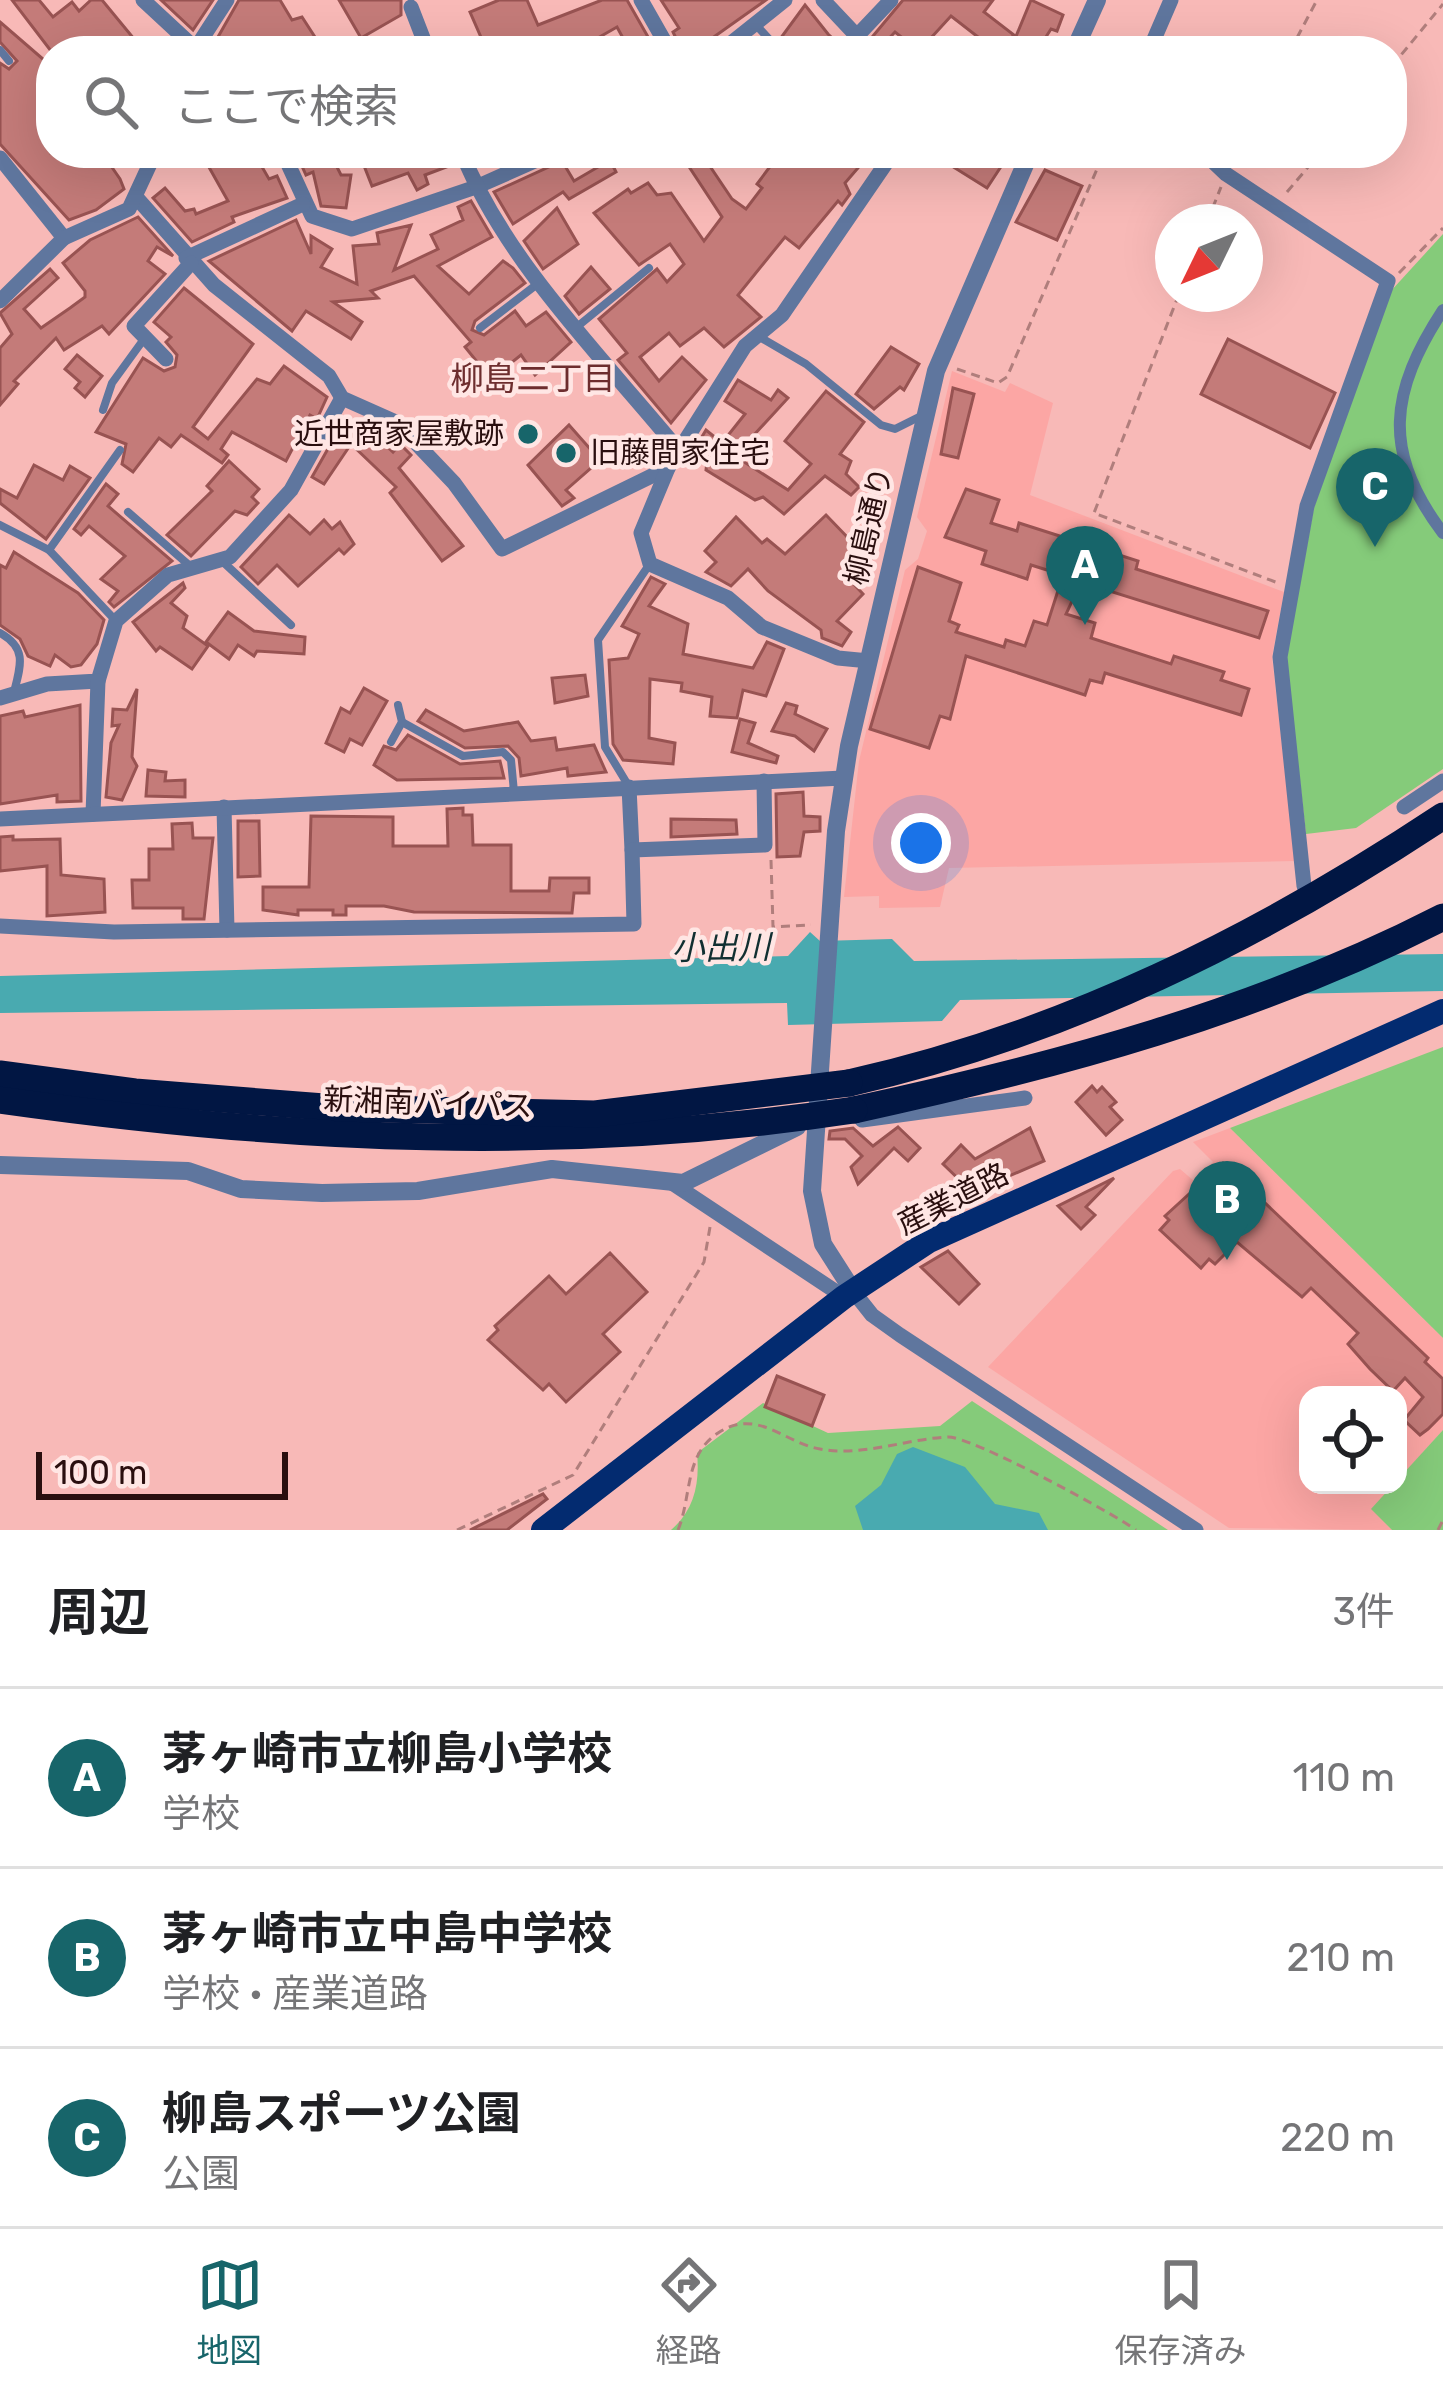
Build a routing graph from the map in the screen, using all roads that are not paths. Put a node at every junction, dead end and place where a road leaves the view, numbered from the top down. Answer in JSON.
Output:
{"nodes":[{"id":1,"x":142,"y":0,"type":"edge"},
{"id":2,"x":227,"y":0,"type":"edge"},
{"id":3,"x":641,"y":0,"type":"edge"},
{"id":4,"x":785,"y":0,"type":"edge"},
{"id":5,"x":823,"y":0,"type":"edge"},
{"id":6,"x":891,"y":0,"type":"edge"},
{"id":7,"x":1097,"y":0,"type":"edge"},
{"id":8,"x":1171,"y":0,"type":"edge"},
{"id":9,"x":411,"y":7,"type":"dead end"},
{"id":10,"x":757,"y":26,"type":"junction"},
{"id":11,"x":181,"y":36,"type":"edge"},
{"id":12,"x":205,"y":36,"type":"edge"},
{"id":13,"x":422,"y":36,"type":"edge"},
{"id":14,"x":661,"y":36,"type":"edge"},
{"id":15,"x":743,"y":36,"type":"edge"},
{"id":16,"x":766,"y":36,"type":"edge"},
{"id":17,"x":857,"y":36,"type":"joint"},
{"id":18,"x":1081,"y":36,"type":"edge"},
{"id":19,"x":1155,"y":36,"type":"edge"},
{"id":20,"x":0,"y":50,"type":"edge"},
{"id":21,"x":9,"y":62,"type":"dead end"},
{"id":22,"x":0,"y":158,"type":"edge"},
{"id":23,"x":149,"y":168,"type":"edge"},
{"id":24,"x":289,"y":168,"type":"edge"},
{"id":25,"x":468,"y":168,"type":"edge"},
{"id":26,"x":519,"y":168,"type":"edge"},
{"id":27,"x":883,"y":168,"type":"edge"},
{"id":28,"x":1023,"y":168,"type":"edge"},
{"id":29,"x":1220,"y":168,"type":"edge"},
{"id":30,"x":476,"y":187,"type":"junction"},
{"id":31,"x":136,"y":197,"type":"junction"},
{"id":32,"x":303,"y":204,"type":"junction"},
{"id":33,"x":64,"y":238,"type":"junction"},
{"id":34,"x":189,"y":260,"type":"junction"},
{"id":35,"x":649,"y":268,"type":"dead end"},
{"id":36,"x":541,"y":281,"type":"junction"},
{"id":37,"x":0,"y":301,"type":"edge"},
{"id":38,"x":1443,"y":310,"type":"edge"},
{"id":39,"x":578,"y":326,"type":"junction"},
{"id":40,"x":481,"y":328,"type":"dead end"},
{"id":41,"x":758,"y":336,"type":"junction"},
{"id":42,"x":145,"y":338,"type":"junction"},
{"id":43,"x":166,"y":359,"type":"dead end"},
{"id":44,"x":341,"y":398,"type":"junction"},
{"id":45,"x":103,"y":410,"type":"dead end"},
{"id":46,"x":925,"y":412,"type":"junction"},
{"id":47,"x":119,"y":450,"type":"dead end"},
{"id":48,"x":681,"y":453,"type":"junction"},
{"id":49,"x":668,"y":468,"type":"junction"},
{"id":50,"x":128,"y":512,"type":"dead end"},
{"id":51,"x":0,"y":525,"type":"edge"},
{"id":52,"x":1443,"y":532,"type":"edge"},
{"id":53,"x":49,"y":550,"type":"junction"},
{"id":54,"x":222,"y":561,"type":"junction"},
{"id":55,"x":650,"y":564,"type":"junction"},
{"id":56,"x":190,"y":566,"type":"junction"},
{"id":57,"x":116,"y":621,"type":"junction"},
{"id":58,"x":291,"y":626,"type":"dead end"},
{"id":59,"x":0,"y":633,"type":"edge"},
{"id":60,"x":869,"y":661,"type":"junction"},
{"id":61,"x":98,"y":681,"type":"junction"},
{"id":62,"x":7,"y":696,"type":"edge"},
{"id":63,"x":398,"y":705,"type":"dead end"},
{"id":64,"x":402,"y":722,"type":"junction"},
{"id":65,"x":391,"y":742,"type":"dead end"},
{"id":66,"x":843,"y":778,"type":"junction"},
{"id":67,"x":1443,"y":781,"type":"edge"},
{"id":68,"x":764,"y":782,"type":"junction"},
{"id":69,"x":629,"y":787,"type":"junction"},
{"id":70,"x":514,"y":792,"type":"junction"},
{"id":71,"x":224,"y":807,"type":"junction"},
{"id":72,"x":1404,"y":807,"type":"dead end"},
{"id":73,"x":93,"y":814,"type":"junction"},
{"id":74,"x":1443,"y":816,"type":"edge"},
{"id":75,"x":0,"y":819,"type":"edge"},
{"id":76,"x":632,"y":850,"type":"junction"},
{"id":77,"x":1304,"y":886,"type":"dead end"},
{"id":78,"x":1443,"y":917,"type":"edge"},
{"id":79,"x":0,"y":926,"type":"edge"},
{"id":80,"x":227,"y":930,"type":"junction"},
{"id":81,"x":1433,"y":1015,"type":"edge"},
{"id":82,"x":0,"y":1074,"type":"edge"},
{"id":83,"x":851,"y":1096,"type":"junction"},
{"id":84,"x":1025,"y":1098,"type":"dead end"},
{"id":85,"x":0,"y":1100,"type":"edge"},
{"id":86,"x":817,"y":1124,"type":"junction"},
{"id":87,"x":0,"y":1165,"type":"edge"},
{"id":88,"x":671,"y":1182,"type":"junction"},
{"id":89,"x":848,"y":1294,"type":"junction"},
{"id":90,"x":569,"y":1522,"type":"edge"},
{"id":91,"x":543,"y":1530,"type":"edge"},
{"id":92,"x":1196,"y":1530,"type":"edge"}],
"edges":[{"from":1,"to":11,"type":"street"},
{"from":2,"to":12,"type":"street"},
{"from":3,"to":14,"type":"street"},
{"from":4,"to":10,"type":"street"},
{"from":5,"to":17,"type":"street"},
{"from":6,"to":17,"type":"street"},
{"from":7,"to":18,"type":"street"},
{"from":8,"to":19,"type":"street"},
{"from":9,"to":13,"type":"street"},
{"from":10,"to":15,"type":"street"},
{"from":10,"to":16,"type":"lane"},
{"from":20,"to":21,"type":"lane"},
{"from":22,"to":33,"type":"street"},
{"from":23,"to":31,"type":"street"},
{"from":24,"to":32,"type":"street"},
{"from":25,"to":30,"type":"street"},
{"from":26,"to":30,"type":"street"},
{"from":27,"to":41,"type":"street"},
{"from":28,"to":46,"type":"street","name":"柳島通り"},
{"from":29,"to":77,"type":"street"},
{"from":30,"to":32,"type":"street"},
{"from":30,"to":36,"type":"street"},
{"from":31,"to":33,"type":"street"},
{"from":31,"to":34,"type":"street"},
{"from":32,"to":34,"type":"street"},
{"from":33,"to":37,"type":"street"},
{"from":34,"to":42,"type":"street"},
{"from":34,"to":44,"type":"street"},
{"from":35,"to":39,"type":"lane"},
{"from":36,"to":39,"type":"street"},
{"from":36,"to":40,"type":"lane"},
{"from":38,"to":52,"type":"street"},
{"from":39,"to":48,"type":"street"},
{"from":41,"to":46,"type":"lane"},
{"from":41,"to":48,"type":"street"},
{"from":42,"to":43,"type":"street"},
{"from":42,"to":45,"type":"lane"},
{"from":44,"to":49,"type":"street"},
{"from":44,"to":54,"type":"street"},
{"from":46,"to":60,"type":"street","name":"柳島通り"},
{"from":47,"to":53,"type":"lane"},
{"from":48,"to":49,"type":"street"},
{"from":49,"to":55,"type":"street"},
{"from":50,"to":56,"type":"lane"},
{"from":51,"to":53,"type":"lane"},
{"from":53,"to":57,"type":"lane"},
{"from":54,"to":56,"type":"street"},
{"from":54,"to":58,"type":"lane"},
{"from":55,"to":60,"type":"street"},
{"from":55,"to":69,"type":"lane"},
{"from":56,"to":57,"type":"street"},
{"from":57,"to":61,"type":"street"},
{"from":59,"to":62,"type":"lane"},
{"from":60,"to":66,"type":"street","name":"柳島通り"},
{"from":61,"to":62,"type":"street"},
{"from":61,"to":73,"type":"street"},
{"from":63,"to":64,"type":"lane"},
{"from":64,"to":65,"type":"lane"},
{"from":64,"to":70,"type":"lane"},
{"from":66,"to":68,"type":"street"},
{"from":66,"to":86,"type":"street","name":"柳島通り"},
{"from":67,"to":72,"type":"street"},
{"from":68,"to":69,"type":"street"},
{"from":68,"to":76,"type":"street"},
{"from":69,"to":70,"type":"street"},
{"from":69,"to":76,"type":"street"},
{"from":70,"to":71,"type":"street"},
{"from":71,"to":73,"type":"street"},
{"from":71,"to":80,"type":"street"},
{"from":73,"to":75,"type":"street"},
{"from":74,"to":83,"type":"highway"},
{"from":76,"to":80,"type":"street"},
{"from":78,"to":83,"type":"highway"},
{"from":79,"to":80,"type":"street"},
{"from":81,"to":89,"type":"main road","name":"産業道路"},
{"from":82,"to":83,"type":"highway","name":"新湘南バイパス","bridge":true},
{"from":83,"to":85,"type":"highway","name":"新湘南バイパス","bridge":true},
{"from":84,"to":86,"type":"street"},
{"from":86,"to":88,"type":"street"},
{"from":86,"to":89,"type":"street"},
{"from":87,"to":88,"type":"street"},
{"from":88,"to":89,"type":"street"},
{"from":89,"to":90,"type":"main road","name":"産業道路"},
{"from":89,"to":92,"type":"street"},
{"from":90,"to":91,"type":"main road","name":"産業道路"}]}
